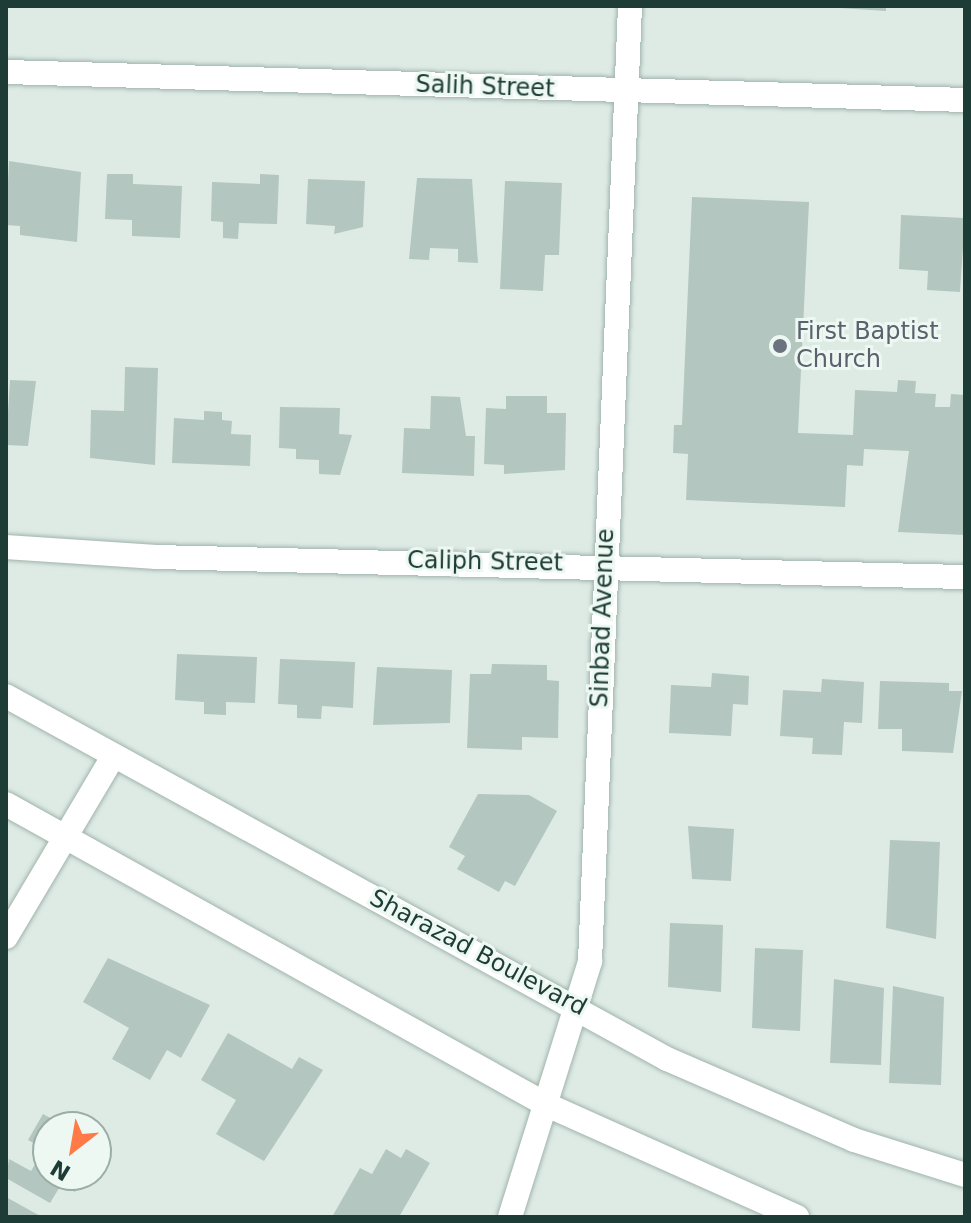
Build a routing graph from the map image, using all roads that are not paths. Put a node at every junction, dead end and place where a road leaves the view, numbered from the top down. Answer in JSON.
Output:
{"nodes":[{"id":1,"x":630,"y":6,"type":"edge"},
{"id":2,"x":6,"y":72,"type":"edge"},
{"id":3,"x":624,"y":91,"type":"junction"},
{"id":4,"x":965,"y":100,"type":"edge"},
{"id":5,"x":6,"y":547,"type":"edge"},
{"id":6,"x":605,"y":564,"type":"junction"},
{"id":7,"x":965,"y":577,"type":"edge"},
{"id":8,"x":6,"y":696,"type":"edge"},
{"id":9,"x":113,"y":757,"type":"junction"},
{"id":10,"x":6,"y":804,"type":"edge"},
{"id":11,"x":63,"y":836,"type":"junction"},
{"id":12,"x":6,"y":937,"type":"edge"},
{"id":13,"x":580,"y":1008,"type":"junction"},
{"id":14,"x":547,"y":1105,"type":"junction"},
{"id":15,"x":965,"y":1175,"type":"edge"},
{"id":16,"x":510,"y":1217,"type":"edge"},
{"id":17,"x":797,"y":1217,"type":"edge"}],
"edges":[{"from":1,"to":3,"type":"street","name":"Sinbad Avenue"},
{"from":2,"to":3,"type":"street","name":"Salih Street"},
{"from":3,"to":4,"type":"street","name":"Salih Street"},
{"from":3,"to":6,"type":"street","name":"Sinbad Avenue"},
{"from":5,"to":6,"type":"street","name":"Caliph Street"},
{"from":6,"to":7,"type":"street","name":"Caliph Street"},
{"from":6,"to":13,"type":"street","name":"Sinbad Avenue"},
{"from":8,"to":9,"type":"street","name":"Sharazad Boulevard"},
{"from":9,"to":11,"type":"street"},
{"from":9,"to":13,"type":"street","name":"Sharazad Boulevard"},
{"from":10,"to":11,"type":"street"},
{"from":11,"to":12,"type":"street"},
{"from":11,"to":14,"type":"street"},
{"from":13,"to":14,"type":"street","name":"Sinbad Avenue"},
{"from":13,"to":15,"type":"street","name":"Sharazad Boulevard"},
{"from":14,"to":16,"type":"street","name":"Sinbad Avenue"},
{"from":14,"to":17,"type":"street"}]}
